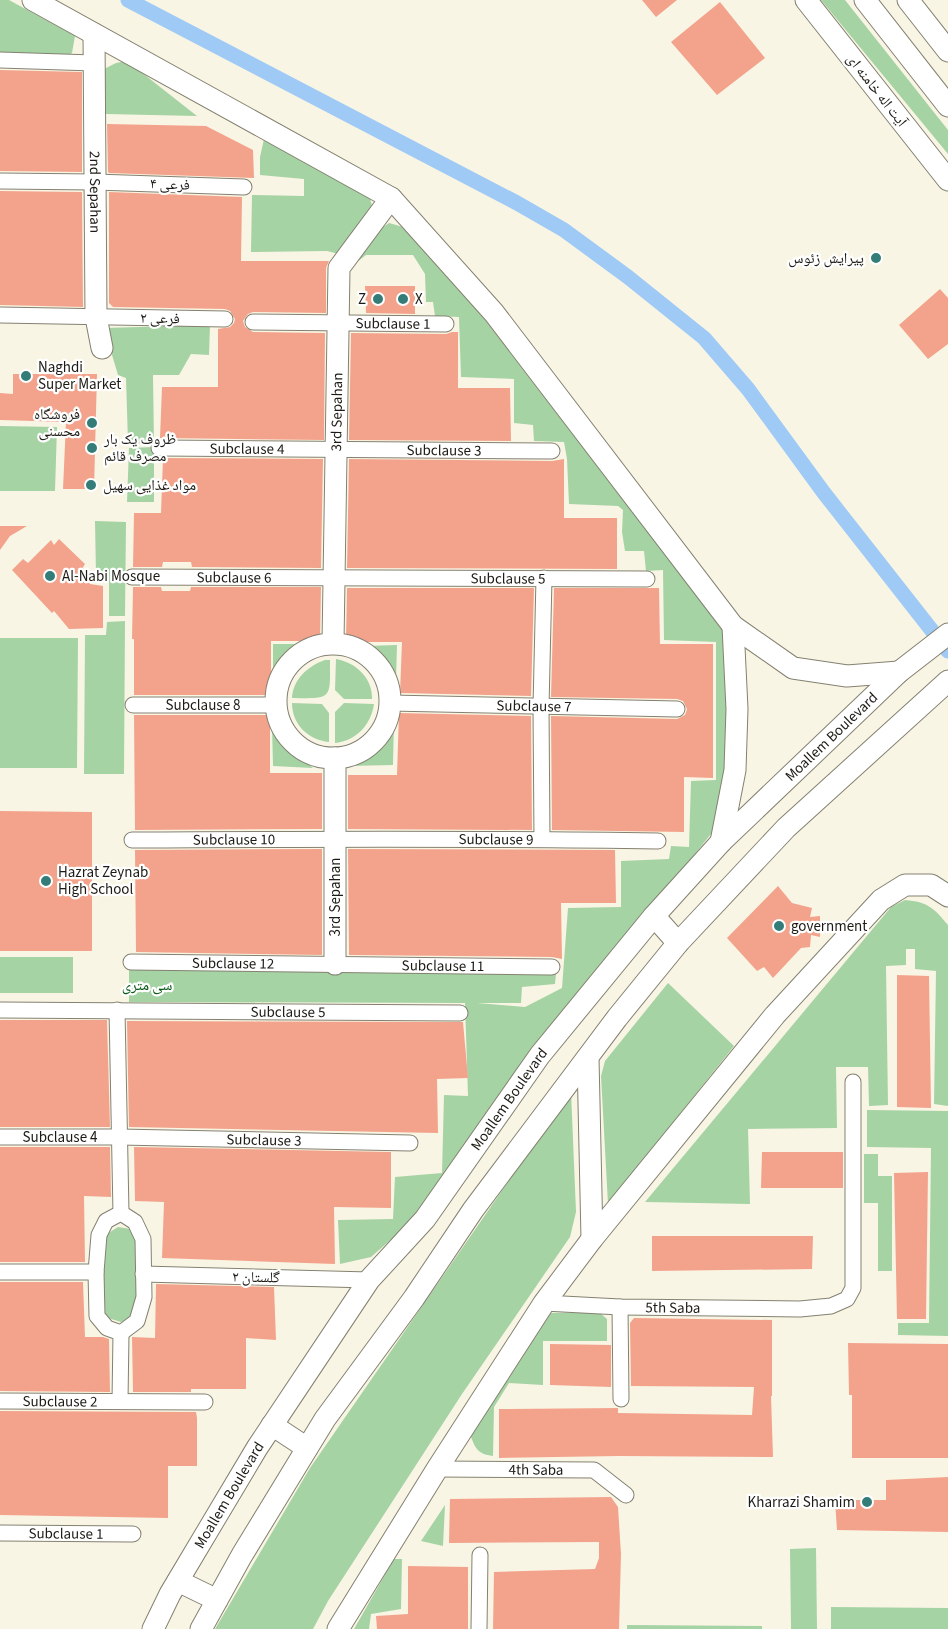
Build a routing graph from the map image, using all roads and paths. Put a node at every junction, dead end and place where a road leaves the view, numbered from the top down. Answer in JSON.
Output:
{"nodes":[{"id":1,"x":33,"y":0,"type":"edge"},
{"id":2,"x":806,"y":0,"type":"edge"},
{"id":3,"x":865,"y":0,"type":"edge"},
{"id":4,"x":908,"y":0,"type":"edge"},
{"id":5,"x":94,"y":34,"type":"junction"},
{"id":6,"x":948,"y":51,"type":"edge"},
{"id":7,"x":0,"y":60,"type":"edge"},
{"id":8,"x":94,"y":63,"type":"junction"},
{"id":9,"x":948,"y":106,"type":"edge"},
{"id":10,"x":948,"y":180,"type":"edge"},
{"id":11,"x":0,"y":182,"type":"edge"},
{"id":12,"x":95,"y":182,"type":"junction"},
{"id":13,"x":244,"y":187,"type":"dead end"},
{"id":14,"x":391,"y":198,"type":"junction"},
{"id":15,"x":0,"y":315,"type":"edge"},
{"id":16,"x":96,"y":317,"type":"junction"},
{"id":17,"x":225,"y":319,"type":"dead end"},
{"id":18,"x":253,"y":322,"type":"dead end"},
{"id":19,"x":338,"y":322,"type":"junction"},
{"id":20,"x":446,"y":324,"type":"dead end"},
{"id":21,"x":102,"y":348,"type":"dead end"},
{"id":22,"x":159,"y":448,"type":"dead end"},
{"id":23,"x":337,"y":449,"type":"junction"},
{"id":24,"x":552,"y":451,"type":"dead end"},
{"id":25,"x":132,"y":577,"type":"dead end"},
{"id":26,"x":335,"y":577,"type":"junction"},
{"id":27,"x":544,"y":578,"type":"junction"},
{"id":28,"x":647,"y":579,"type":"dead end"},
{"id":29,"x":733,"y":626,"type":"junction"},
{"id":30,"x":948,"y":634,"type":"edge"},
{"id":31,"x":333,"y":643,"type":"junction"},
{"id":32,"x":899,"y":672,"type":"junction"},
{"id":33,"x":946,"y":682,"type":"edge"},
{"id":34,"x":390,"y":703,"type":"junction"},
{"id":35,"x":132,"y":705,"type":"dead end"},
{"id":36,"x":276,"y":705,"type":"junction"},
{"id":37,"x":541,"y":707,"type":"junction"},
{"id":38,"x":677,"y":709,"type":"dead end"},
{"id":39,"x":335,"y":758,"type":"junction"},
{"id":40,"x":335,"y":838,"type":"junction"},
{"id":41,"x":542,"y":839,"type":"junction"},
{"id":42,"x":132,"y":840,"type":"dead end"},
{"id":43,"x":658,"y":841,"type":"dead end"},
{"id":44,"x":721,"y":842,"type":"junction"},
{"id":45,"x":948,"y":896,"type":"edge"},
{"id":46,"x":654,"y":916,"type":"junction"},
{"id":47,"x":678,"y":943,"type":"junction"},
{"id":48,"x":131,"y":962,"type":"dead end"},
{"id":49,"x":335,"y":964,"type":"junction"},
{"id":50,"x":552,"y":967,"type":"dead end"},
{"id":51,"x":0,"y":1010,"type":"edge"},
{"id":52,"x":117,"y":1010,"type":"junction"},
{"id":53,"x":460,"y":1014,"type":"dead end"},
{"id":54,"x":588,"y":1058,"type":"junction"},
{"id":55,"x":853,"y":1082,"type":"dead end"},
{"id":56,"x":0,"y":1137,"type":"edge"},
{"id":57,"x":119,"y":1137,"type":"junction"},
{"id":58,"x":410,"y":1143,"type":"dead end"},
{"id":59,"x":121,"y":1213,"type":"junction"},
{"id":60,"x":592,"y":1239,"type":"junction"},
{"id":61,"x":0,"y":1272,"type":"edge"},
{"id":62,"x":96,"y":1272,"type":"junction"},
{"id":63,"x":143,"y":1274,"type":"junction"},
{"id":64,"x":369,"y":1280,"type":"junction"},
{"id":65,"x":544,"y":1303,"type":"junction"},
{"id":66,"x":620,"y":1307,"type":"junction"},
{"id":67,"x":121,"y":1333,"type":"junction"},
{"id":68,"x":621,"y":1399,"type":"dead end"},
{"id":69,"x":0,"y":1401,"type":"edge"},
{"id":70,"x":120,"y":1401,"type":"junction"},
{"id":71,"x":205,"y":1402,"type":"dead end"},
{"id":72,"x":272,"y":1425,"type":"junction"},
{"id":73,"x":307,"y":1448,"type":"junction"},
{"id":74,"x":436,"y":1469,"type":"junction"},
{"id":75,"x":626,"y":1495,"type":"dead end"},
{"id":76,"x":0,"y":1533,"type":"edge"},
{"id":77,"x":132,"y":1534,"type":"dead end"},
{"id":78,"x":480,"y":1555,"type":"dead end"},
{"id":79,"x":178,"y":1581,"type":"junction"},
{"id":80,"x":217,"y":1600,"type":"junction"},
{"id":81,"x":153,"y":1629,"type":"edge"},
{"id":82,"x":201,"y":1629,"type":"edge"},
{"id":83,"x":338,"y":1629,"type":"edge"},
{"id":84,"x":479,"y":1629,"type":"edge"}],
"edges":[{"from":1,"to":5,"type":"main road"},
{"from":2,"to":10,"type":"main road","name":"آیت اله خامنه ای"},
{"from":3,"to":9,"type":"main road"},
{"from":4,"to":6,"type":"main road"},
{"from":5,"to":8,"type":"main road","name":"2nd Sepahan"},
{"from":5,"to":14,"type":"main road"},
{"from":7,"to":8,"type":"street"},
{"from":8,"to":12,"type":"main road","name":"2nd Sepahan"},
{"from":11,"to":12,"type":"street"},
{"from":12,"to":13,"type":"street","name":"فرعی ۴"},
{"from":12,"to":16,"type":"main road","name":"2nd Sepahan"},
{"from":14,"to":19,"type":"main road","name":"3rd Sepahan"},
{"from":14,"to":29,"type":"main road"},
{"from":15,"to":16,"type":"street"},
{"from":16,"to":17,"type":"street","name":"فرعی ۲"},
{"from":16,"to":21,"type":"main road","name":"2nd Sepahan"},
{"from":18,"to":19,"type":"street"},
{"from":19,"to":20,"type":"street","name":"Subclause 1"},
{"from":19,"to":23,"type":"main road","name":"3rd Sepahan"},
{"from":22,"to":23,"type":"street","name":"Subclause 4"},
{"from":23,"to":24,"type":"street","name":"Subclause 3"},
{"from":23,"to":26,"type":"main road","name":"3rd Sepahan"},
{"from":25,"to":26,"type":"street","name":"Subclause 6"},
{"from":26,"to":27,"type":"street","name":"Subclause 5"},
{"from":26,"to":31,"type":"main road","name":"3rd Sepahan"},
{"from":27,"to":28,"type":"street","name":"Subclause 5"},
{"from":27,"to":37,"type":"street"},
{"from":29,"to":32,"type":"main road"},
{"from":29,"to":44,"type":"main road"},
{"from":30,"to":32,"type":"main road","name":"Moallem Boulevard"},
{"from":31,"to":34,"type":"main road"},
{"from":31,"to":36,"type":"main road"},
{"from":32,"to":44,"type":"main road","name":"Moallem Boulevard"},
{"from":33,"to":47,"type":"main road"},
{"from":34,"to":37,"type":"street","name":"Subclause 7"},
{"from":34,"to":39,"type":"main road"},
{"from":35,"to":36,"type":"street","name":"Subclause 8"},
{"from":36,"to":39,"type":"main road"},
{"from":37,"to":38,"type":"street","name":"Subclause 7"},
{"from":37,"to":41,"type":"street"},
{"from":39,"to":40,"type":"main road","name":"3rd Sepahan"},
{"from":40,"to":41,"type":"street","name":"Subclause 9"},
{"from":40,"to":42,"type":"street","name":"Subclause 10"},
{"from":40,"to":49,"type":"main road","name":"3rd Sepahan"},
{"from":41,"to":43,"type":"street","name":"Subclause 9"},
{"from":44,"to":46,"type":"main road","name":"Moallem Boulevard"},
{"from":45,"to":60,"type":"main road"},
{"from":46,"to":47,"type":"main road"},
{"from":46,"to":64,"type":"main road","name":"Moallem Boulevard"},
{"from":47,"to":54,"type":"main road"},
{"from":48,"to":49,"type":"street","name":"Subclause 12"},
{"from":49,"to":50,"type":"street","name":"Subclause 11"},
{"from":51,"to":52,"type":"street"},
{"from":52,"to":53,"type":"street","name":"Subclause 5"},
{"from":52,"to":57,"type":"street"},
{"from":54,"to":60,"type":"main road"},
{"from":54,"to":73,"type":"main road"},
{"from":55,"to":66,"type":"street","name":"5th Saba"},
{"from":56,"to":57,"type":"street","name":"Subclause 4"},
{"from":57,"to":58,"type":"street","name":"Subclause 3"},
{"from":57,"to":59,"type":"street"},
{"from":59,"to":62,"type":"street"},
{"from":59,"to":63,"type":"street"},
{"from":60,"to":65,"type":"main road"},
{"from":61,"to":62,"type":"street"},
{"from":62,"to":67,"type":"street"},
{"from":63,"to":64,"type":"street","name":"گلستان ۲"},
{"from":63,"to":67,"type":"street"},
{"from":64,"to":72,"type":"main road","name":"Moallem Boulevard"},
{"from":65,"to":66,"type":"street","name":"5th Saba"},
{"from":65,"to":74,"type":"main road"},
{"from":66,"to":68,"type":"street"},
{"from":67,"to":70,"type":"street"},
{"from":69,"to":70,"type":"street","name":"Subclause 2"},
{"from":70,"to":71,"type":"street"},
{"from":72,"to":73,"type":"main road"},
{"from":72,"to":79,"type":"main road","name":"Moallem Boulevard"},
{"from":73,"to":80,"type":"main road"},
{"from":74,"to":75,"type":"street","name":"4th Saba"},
{"from":74,"to":83,"type":"main road"},
{"from":76,"to":77,"type":"street","name":"Subclause 1"},
{"from":78,"to":84,"type":"street"},
{"from":79,"to":80,"type":"main road"},
{"from":79,"to":81,"type":"main road","name":"Moallem Boulevard"},
{"from":80,"to":82,"type":"main road"}]}
